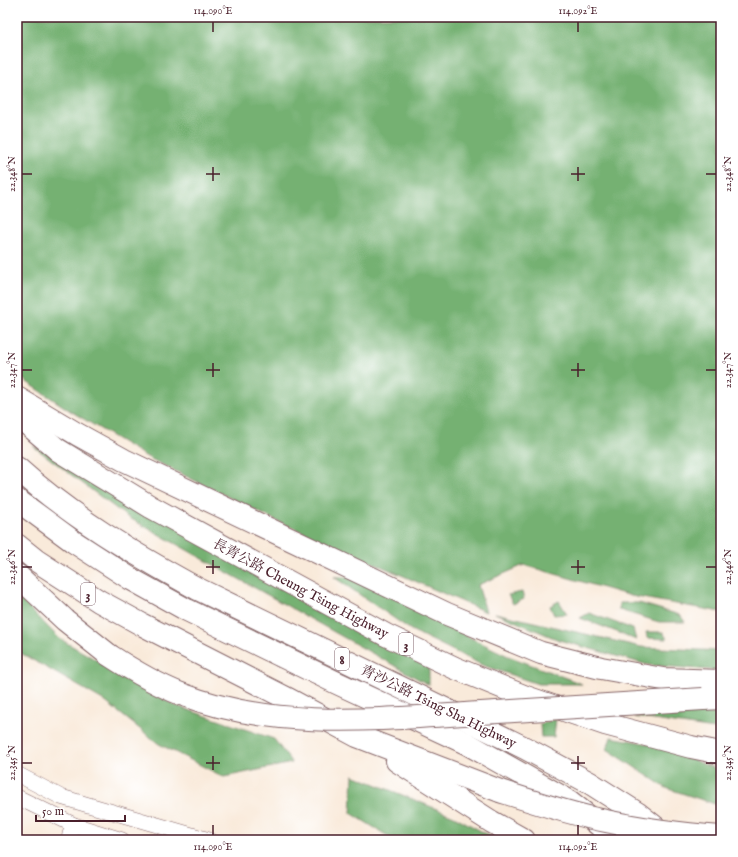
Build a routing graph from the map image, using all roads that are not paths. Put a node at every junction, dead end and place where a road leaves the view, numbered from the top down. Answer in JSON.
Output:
{"nodes":[{"id":1,"x":17,"y":398,"type":"edge"},
{"id":2,"x":17,"y":415,"type":"edge"},
{"id":3,"x":17,"y":468,"type":"edge"},
{"id":4,"x":17,"y":500,"type":"edge"},
{"id":5,"x":17,"y":545,"type":"edge"},
{"id":6,"x":17,"y":575,"type":"edge"},
{"id":7,"x":721,"y":681,"type":"edge"},
{"id":8,"x":712,"y":699,"type":"edge"},
{"id":9,"x":357,"y":736,"type":"junction"},
{"id":10,"x":721,"y":753,"type":"edge"},
{"id":11,"x":17,"y":774,"type":"edge"},
{"id":12,"x":17,"y":797,"type":"edge"},
{"id":13,"x":74,"y":825,"type":"junction"},
{"id":14,"x":721,"y":837,"type":"edge"},
{"id":15,"x":69,"y":840,"type":"edge"},
{"id":16,"x":122,"y":840,"type":"edge"},
{"id":17,"x":209,"y":840,"type":"edge"},
{"id":18,"x":524,"y":840,"type":"edge"},
{"id":19,"x":618,"y":840,"type":"edge"},
{"id":20,"x":672,"y":840,"type":"edge"}],
"edges":[{"from":1,"to":7,"type":"highway"},
{"from":2,"to":10,"type":"highway","name":"長青公路 Cheung Tsing Highway","number":"3"},
{"from":3,"to":20,"type":"highway","name":"青沙公路 Tsing Sha Highway","number":"8"},
{"from":4,"to":19,"type":"highway","name":"青沙公路 Tsing Sha Highway","number":"8"},
{"from":5,"to":9,"type":"highway","number":"3","bridge":true},
{"from":6,"to":8,"type":"highway","bridge":true},
{"from":9,"to":14,"type":"highway","number":"3","bridge":true},
{"from":9,"to":18,"type":"highway"},
{"from":11,"to":17,"type":"street"},
{"from":12,"to":13,"type":"street"},
{"from":13,"to":15,"type":"street"},
{"from":13,"to":16,"type":"street"}]}
